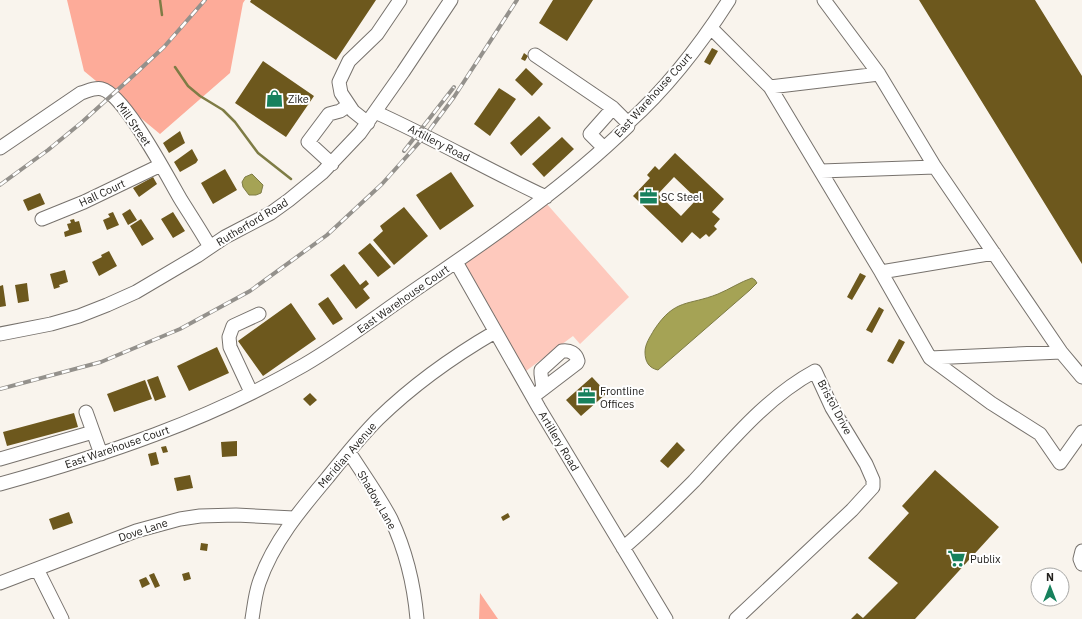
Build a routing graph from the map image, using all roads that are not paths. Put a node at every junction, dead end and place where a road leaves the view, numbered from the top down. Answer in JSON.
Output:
{"nodes":[{"id":1,"x":400,"y":0,"type":"edge"},
{"id":2,"x":451,"y":0,"type":"edge"},
{"id":3,"x":729,"y":0,"type":"edge"},
{"id":4,"x":824,"y":0,"type":"edge"},
{"id":5,"x":711,"y":28,"type":"junction"},
{"id":6,"x":535,"y":55,"type":"dead end"},
{"id":7,"x":879,"y":74,"type":"junction"},
{"id":8,"x":770,"y":87,"type":"junction"},
{"id":9,"x":349,"y":105,"type":"junction"},
{"id":10,"x":613,"y":108,"type":"junction"},
{"id":11,"x":376,"y":112,"type":"junction"},
{"id":12,"x":368,"y":123,"type":"junction"},
{"id":13,"x":628,"y":123,"type":"junction"},
{"id":14,"x":0,"y":148,"type":"edge"},
{"id":15,"x":604,"y":148,"type":"junction"},
{"id":16,"x":332,"y":164,"type":"junction"},
{"id":17,"x":161,"y":165,"type":"junction"},
{"id":18,"x":935,"y":167,"type":"junction"},
{"id":19,"x":821,"y":171,"type":"junction"},
{"id":20,"x":546,"y":196,"type":"junction"},
{"id":21,"x":42,"y":219,"type":"dead end"},
{"id":22,"x":210,"y":247,"type":"junction"},
{"id":23,"x":994,"y":253,"type":"junction"},
{"id":24,"x":456,"y":262,"type":"junction"},
{"id":25,"x":881,"y":272,"type":"junction"},
{"id":26,"x":259,"y":314,"type":"dead end"},
{"id":27,"x":495,"y":332,"type":"junction"},
{"id":28,"x":0,"y":334,"type":"edge"},
{"id":29,"x":1061,"y":352,"type":"junction"},
{"id":30,"x":930,"y":358,"type":"junction"},
{"id":31,"x":1082,"y":376,"type":"edge"},
{"id":32,"x":252,"y":392,"type":"junction"},
{"id":33,"x":538,"y":393,"type":"junction"},
{"id":34,"x":86,"y":412,"type":"dead end"},
{"id":35,"x":93,"y":432,"type":"junction"},
{"id":36,"x":1082,"y":432,"type":"edge"},
{"id":37,"x":349,"y":452,"type":"junction"},
{"id":38,"x":101,"y":454,"type":"junction"},
{"id":39,"x":0,"y":459,"type":"edge"},
{"id":40,"x":0,"y":484,"type":"edge"},
{"id":41,"x":294,"y":518,"type":"junction"},
{"id":42,"x":624,"y":548,"type":"junction"},
{"id":43,"x":1082,"y":551,"type":"edge"},
{"id":44,"x":1082,"y":564,"type":"edge"},
{"id":45,"x":37,"y":569,"type":"junction"},
{"id":46,"x":0,"y":583,"type":"edge"},
{"id":47,"x":62,"y":619,"type":"edge"},
{"id":48,"x":252,"y":619,"type":"edge"},
{"id":49,"x":417,"y":619,"type":"edge"},
{"id":50,"x":666,"y":619,"type":"edge"},
{"id":51,"x":736,"y":619,"type":"edge"}],
"edges":[{"from":1,"to":9,"type":"street"},
{"from":2,"to":11,"type":"street","name":"Rutherford Road"},
{"from":3,"to":5,"type":"street","name":"East Warehouse Court"},
{"from":4,"to":7,"type":"street"},
{"from":5,"to":8,"type":"street"},
{"from":5,"to":13,"type":"street","name":"East Warehouse Court"},
{"from":6,"to":10,"type":"street"},
{"from":7,"to":8,"type":"street"},
{"from":7,"to":18,"type":"street"},
{"from":8,"to":19,"type":"street"},
{"from":9,"to":12,"type":"street"},
{"from":9,"to":16,"type":"street"},
{"from":10,"to":13,"type":"street"},
{"from":10,"to":15,"type":"street"},
{"from":11,"to":12,"type":"street","name":"Rutherford Road"},
{"from":11,"to":20,"type":"street","name":"Artillery Road"},
{"from":12,"to":16,"type":"street","name":"Rutherford Road"},
{"from":13,"to":15,"type":"street","name":"East Warehouse Court"},
{"from":14,"to":17,"type":"street","name":"Mill Street"},
{"from":15,"to":20,"type":"street","name":"East Warehouse Court"},
{"from":16,"to":22,"type":"street","name":"Rutherford Road"},
{"from":17,"to":21,"type":"street","name":"Hall Court"},
{"from":17,"to":22,"type":"street","name":"Mill Street"},
{"from":18,"to":19,"type":"street"},
{"from":18,"to":23,"type":"street"},
{"from":19,"to":25,"type":"street"},
{"from":20,"to":24,"type":"street","name":"East Warehouse Court"},
{"from":22,"to":28,"type":"street","name":"Rutherford Road"},
{"from":23,"to":25,"type":"street"},
{"from":23,"to":29,"type":"street"},
{"from":24,"to":27,"type":"street","name":"Artillery Road"},
{"from":24,"to":32,"type":"street","name":"East Warehouse Court"},
{"from":25,"to":30,"type":"street"},
{"from":26,"to":32,"type":"street"},
{"from":27,"to":33,"type":"street","name":"Artillery Road"},
{"from":27,"to":37,"type":"street","name":"Meridian Avenue"},
{"from":29,"to":30,"type":"street"},
{"from":29,"to":31,"type":"street"},
{"from":30,"to":36,"type":"street"},
{"from":32,"to":38,"type":"street","name":"East Warehouse Court"},
{"from":33,"to":33,"type":"street"},
{"from":33,"to":42,"type":"street","name":"Artillery Road"},
{"from":34,"to":35,"type":"street"},
{"from":35,"to":38,"type":"street"},
{"from":35,"to":39,"type":"street"},
{"from":37,"to":41,"type":"street","name":"Meridian Avenue"},
{"from":37,"to":49,"type":"street","name":"Shadow Lane"},
{"from":38,"to":40,"type":"street","name":"East Warehouse Court"},
{"from":41,"to":45,"type":"street","name":"Dove Lane"},
{"from":41,"to":48,"type":"street","name":"Meridian Avenue"},
{"from":42,"to":50,"type":"street","name":"Artillery Road"},
{"from":42,"to":51,"type":"street","name":"Bristol Drive"},
{"from":43,"to":44,"type":"street"},
{"from":45,"to":46,"type":"street","name":"Dove Lane"},
{"from":45,"to":47,"type":"street"}]}
